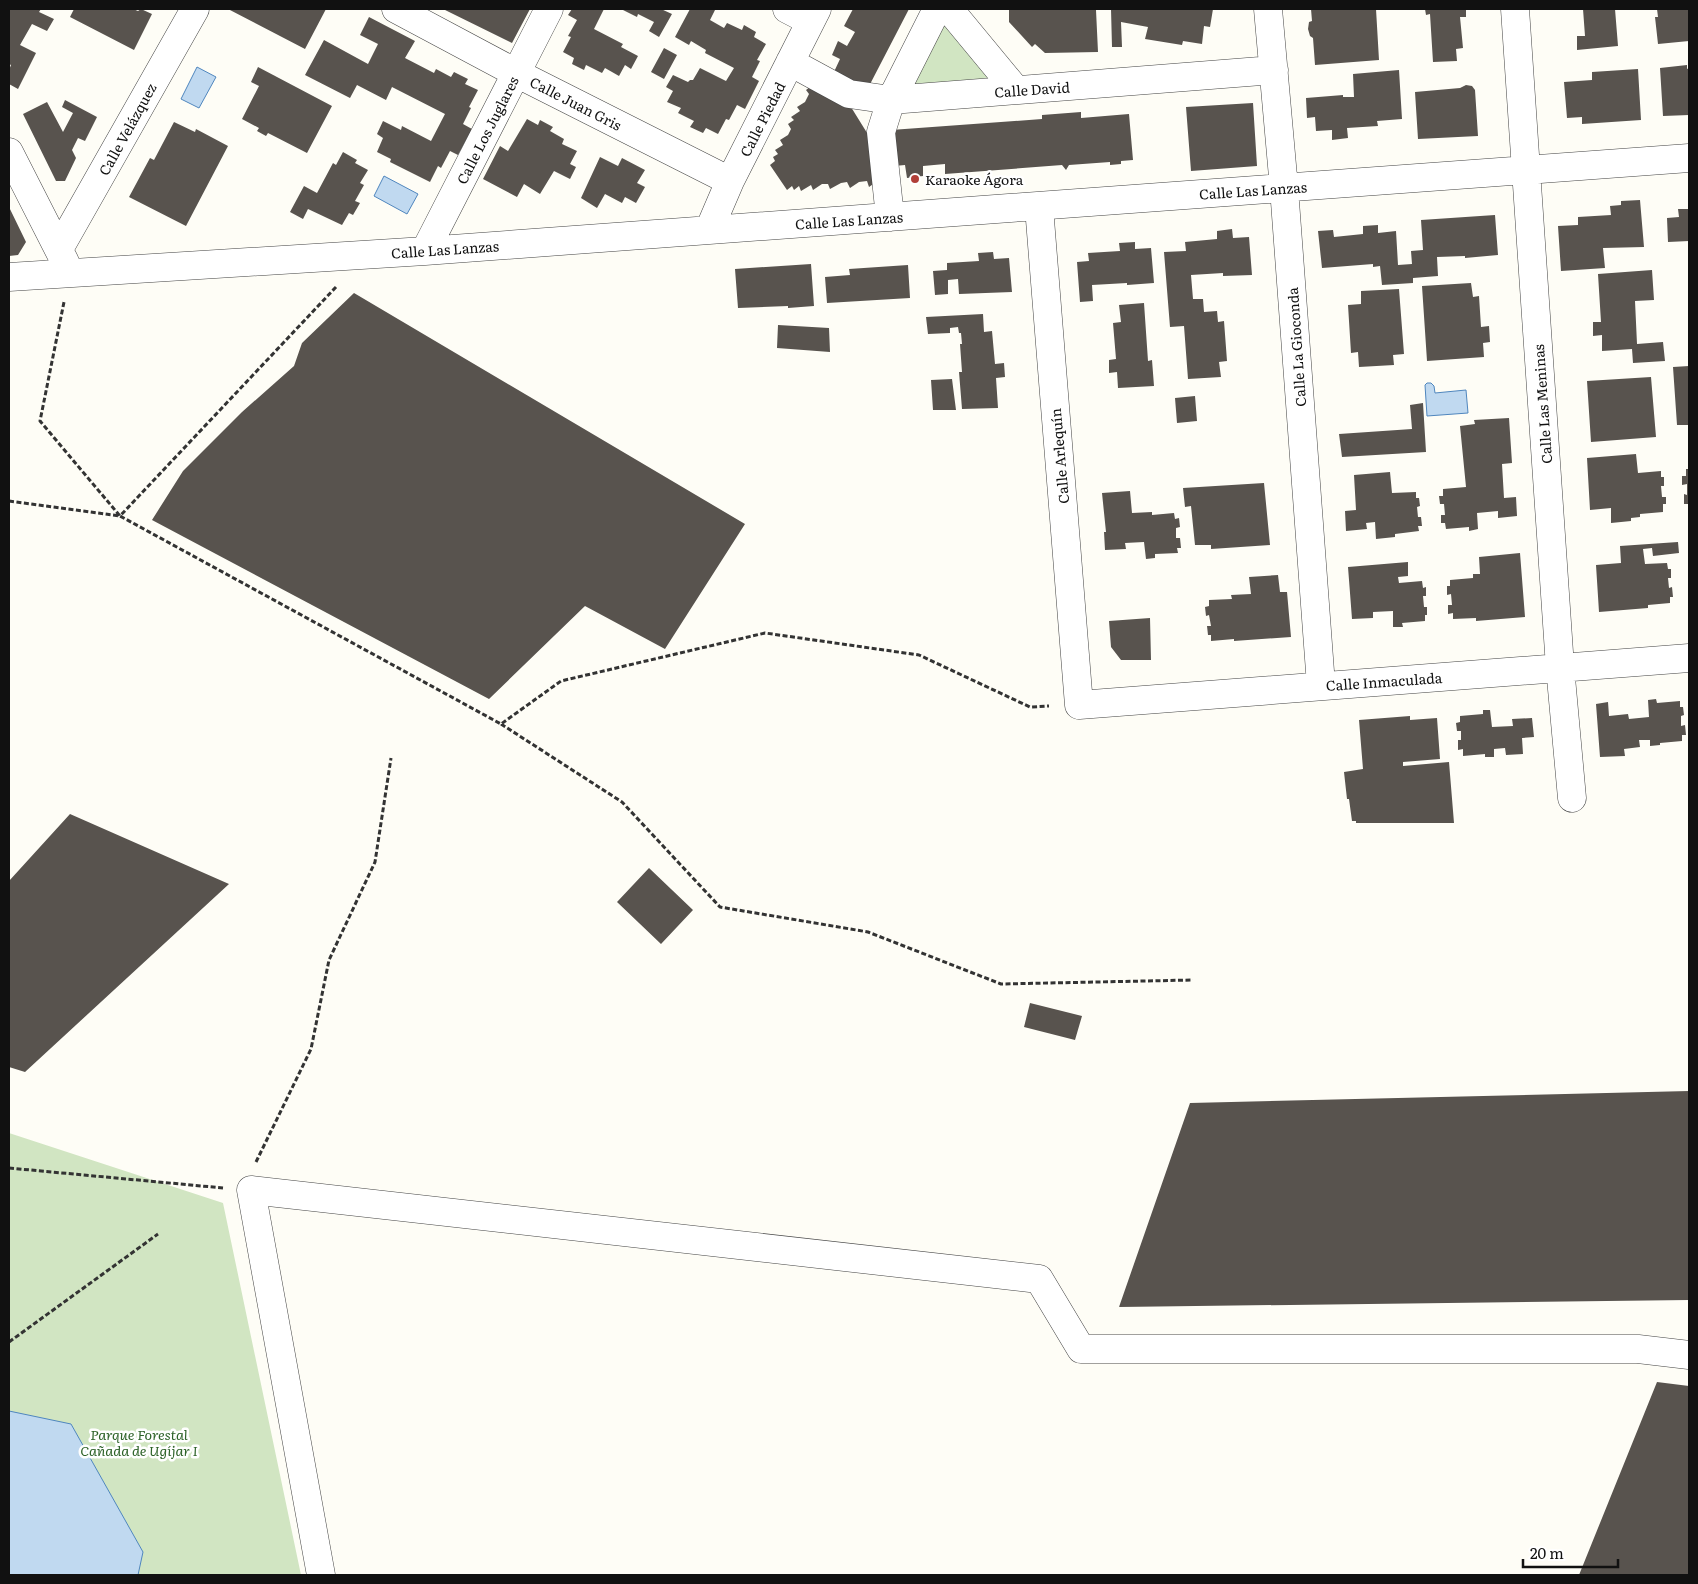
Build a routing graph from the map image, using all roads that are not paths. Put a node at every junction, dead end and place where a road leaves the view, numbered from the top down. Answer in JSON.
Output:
{"nodes":[{"id":1,"x":195,"y":9,"type":"edge"},
{"id":2,"x":396,"y":9,"type":"edge"},
{"id":3,"x":549,"y":9,"type":"edge"},
{"id":4,"x":938,"y":9,"type":"edge"},
{"id":5,"x":949,"y":9,"type":"edge"},
{"id":6,"x":1268,"y":9,"type":"edge"},
{"id":7,"x":1516,"y":9,"type":"edge"},
{"id":8,"x":805,"y":13,"type":"edge"},
{"id":9,"x":790,"y":62,"type":"junction"},
{"id":10,"x":1274,"y":70,"type":"junction"},
{"id":11,"x":516,"y":73,"type":"junction"},
{"id":12,"x":1016,"y":90,"type":"junction"},
{"id":13,"x":891,"y":100,"type":"junction"},
{"id":14,"x":9,"y":152,"type":"edge"},
{"id":15,"x":1689,"y":158,"type":"edge"},
{"id":16,"x":1526,"y":170,"type":"junction"},
{"id":17,"x":730,"y":181,"type":"junction"},
{"id":18,"x":1284,"y":188,"type":"junction"},
{"id":19,"x":1039,"y":206,"type":"junction"},
{"id":20,"x":890,"y":217,"type":"junction"},
{"id":21,"x":709,"y":230,"type":"junction"},
{"id":22,"x":426,"y":250,"type":"junction"},
{"id":23,"x":65,"y":261,"type":"junction"},
{"id":24,"x":9,"y":277,"type":"edge"},
{"id":25,"x":1689,"y":658,"type":"edge"},
{"id":26,"x":1560,"y":667,"type":"junction"},
{"id":27,"x":1320,"y":686,"type":"junction"},
{"id":28,"x":1079,"y":704,"type":"joint"},
{"id":29,"x":1572,"y":798,"type":"dead end"},
{"id":30,"x":1689,"y":1354,"type":"edge"},
{"id":31,"x":321,"y":1575,"type":"edge"}],
"edges":[{"from":1,"to":23,"type":"street","name":"Calle Velázquez"},
{"from":2,"to":11,"type":"street","name":"Calle Juan Gris"},
{"from":3,"to":11,"type":"street","name":"Calle Los Juglares"},
{"from":4,"to":13,"type":"street"},
{"from":5,"to":12,"type":"street"},
{"from":6,"to":10,"type":"street","name":"Calle La Gioconda"},
{"from":7,"to":16,"type":"street","name":"Calle Las Meninas"},
{"from":8,"to":9,"type":"street","name":"Calle Piedad"},
{"from":9,"to":13,"type":"street","name":"Calle David"},
{"from":9,"to":17,"type":"street","name":"Calle Piedad"},
{"from":10,"to":12,"type":"street","name":"Calle David"},
{"from":10,"to":18,"type":"street","name":"Calle La Gioconda"},
{"from":11,"to":17,"type":"street","name":"Calle Juan Gris"},
{"from":11,"to":22,"type":"street","name":"Calle Los Juglares"},
{"from":12,"to":13,"type":"street","name":"Calle David"},
{"from":13,"to":20,"type":"street"},
{"from":14,"to":23,"type":"street"},
{"from":15,"to":16,"type":"street","name":"Calle Las Lanzas"},
{"from":16,"to":18,"type":"street","name":"Calle Las Lanzas"},
{"from":16,"to":26,"type":"street","name":"Calle Las Meninas"},
{"from":17,"to":21,"type":"street","name":"Calle Piedad"},
{"from":18,"to":19,"type":"street","name":"Calle Las Lanzas"},
{"from":18,"to":27,"type":"street","name":"Calle La Gioconda"},
{"from":19,"to":20,"type":"street","name":"Calle Las Lanzas"},
{"from":19,"to":28,"type":"street","name":"Calle Arlequín"},
{"from":20,"to":21,"type":"street","name":"Calle Las Lanzas"},
{"from":21,"to":22,"type":"street","name":"Calle Las Lanzas"},
{"from":22,"to":23,"type":"street","name":"Calle Las Lanzas"},
{"from":23,"to":24,"type":"street","name":"Calle Las Lanzas"},
{"from":25,"to":26,"type":"street","name":"Calle Inmaculada"},
{"from":26,"to":27,"type":"street","name":"Calle Inmaculada"},
{"from":26,"to":29,"type":"street","name":"Calle Las Meninas"},
{"from":27,"to":28,"type":"street","name":"Calle Inmaculada"},
{"from":30,"to":31,"type":"street"}]}
